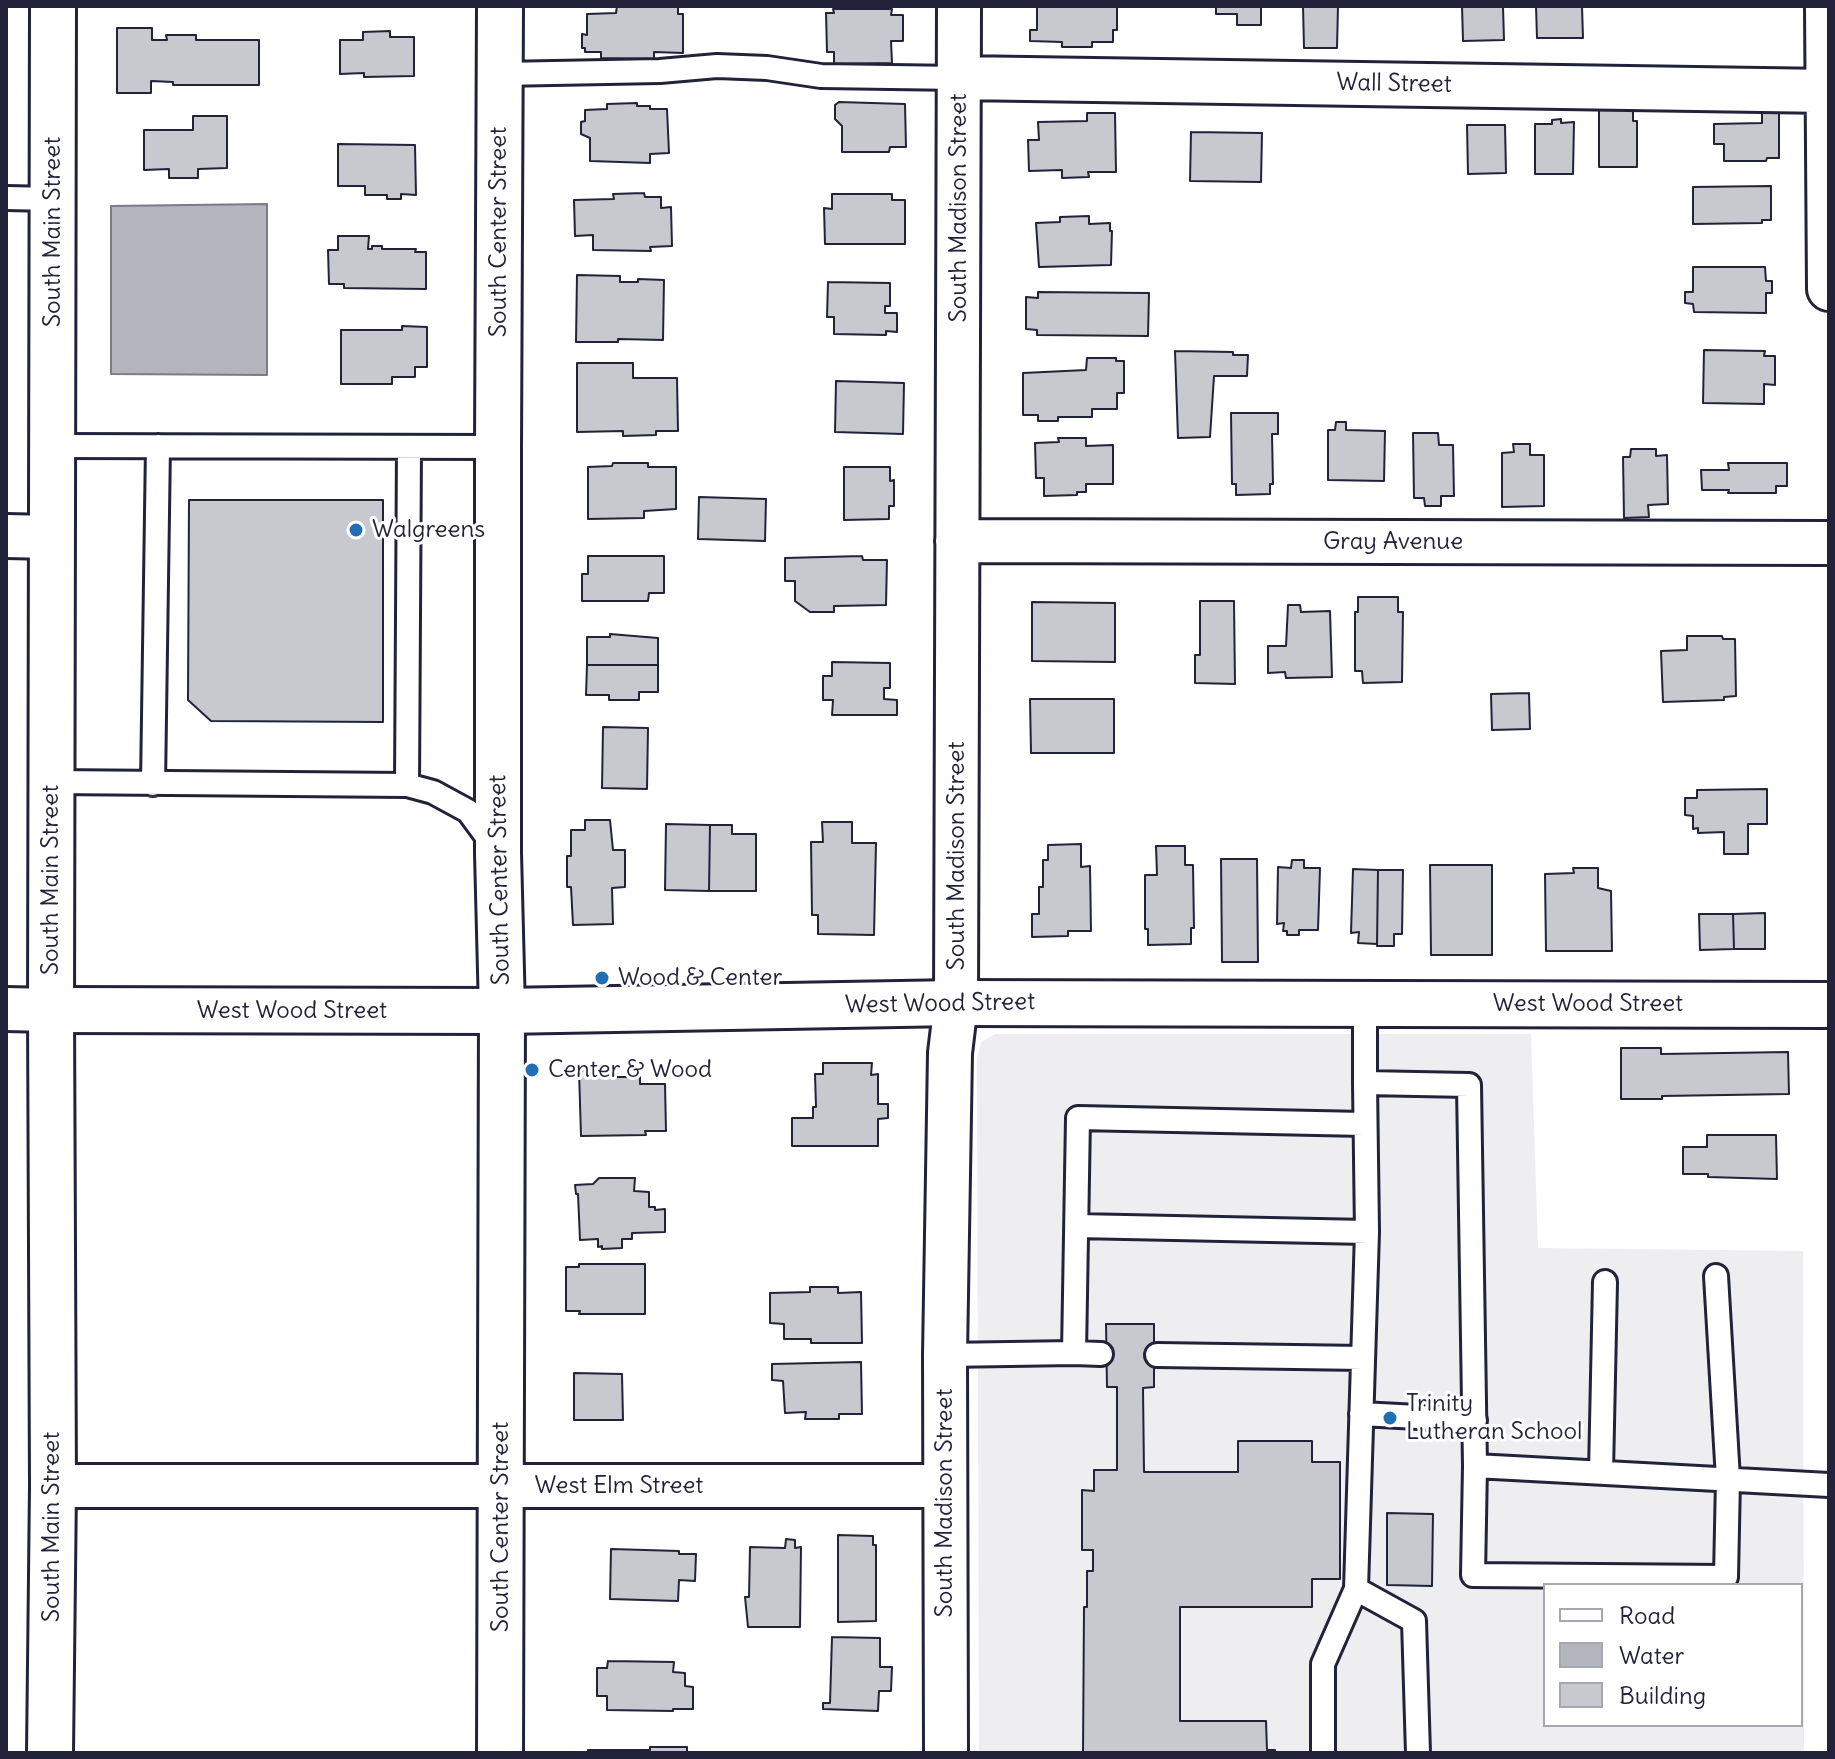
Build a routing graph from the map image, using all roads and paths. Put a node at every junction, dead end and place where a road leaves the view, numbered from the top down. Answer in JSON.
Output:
{"nodes":[{"id":1,"x":53,"y":6,"type":"edge"},
{"id":2,"x":500,"y":6,"type":"edge"},
{"id":3,"x":959,"y":6,"type":"edge"},
{"id":4,"x":1827,"y":6,"type":"edge"},
{"id":5,"x":500,"y":74,"type":"junction"},
{"id":6,"x":960,"y":78,"type":"junction"},
{"id":7,"x":1828,"y":91,"type":"edge"},
{"id":8,"x":6,"y":198,"type":"edge"},
{"id":9,"x":53,"y":199,"type":"junction"},
{"id":10,"x":1829,"y":289,"type":"edge"},
{"id":11,"x":52,"y":446,"type":"junction"},
{"id":12,"x":158,"y":446,"type":"junction"},
{"id":13,"x":409,"y":447,"type":"junction"},
{"id":14,"x":498,"y":447,"type":"junction"},
{"id":15,"x":6,"y":536,"type":"edge"},
{"id":16,"x":51,"y":537,"type":"junction"},
{"id":17,"x":957,"y":541,"type":"junction"},
{"id":18,"x":1829,"y":543,"type":"edge"},
{"id":19,"x":51,"y":782,"type":"junction"},
{"id":20,"x":153,"y":784,"type":"junction"},
{"id":21,"x":407,"y":785,"type":"junction"},
{"id":22,"x":498,"y":853,"type":"junction"},
{"id":23,"x":956,"y":1003,"type":"junction"},
{"id":24,"x":1365,"y":1003,"type":"junction"},
{"id":25,"x":1829,"y":1005,"type":"edge"},
{"id":26,"x":6,"y":1009,"type":"edge"},
{"id":27,"x":51,"y":1010,"type":"junction"},
{"id":28,"x":502,"y":1011,"type":"junction"},
{"id":29,"x":1365,"y":1083,"type":"junction"},
{"id":30,"x":1364,"y":1124,"type":"junction"},
{"id":31,"x":1077,"y":1226,"type":"junction"},
{"id":32,"x":1367,"y":1232,"type":"junction"},
{"id":33,"x":1716,"y":1276,"type":"dead end"},
{"id":34,"x":1605,"y":1282,"type":"dead end"},
{"id":35,"x":1074,"y":1353,"type":"junction"},
{"id":36,"x":1101,"y":1354,"type":"dead end"},
{"id":37,"x":945,"y":1355,"type":"junction"},
{"id":38,"x":1157,"y":1355,"type":"dead end"},
{"id":39,"x":1363,"y":1358,"type":"junction"},
{"id":40,"x":1361,"y":1414,"type":"junction"},
{"id":41,"x":1475,"y":1420,"type":"junction"},
{"id":42,"x":1475,"y":1466,"type":"junction"},
{"id":43,"x":1601,"y":1472,"type":"junction"},
{"id":44,"x":1728,"y":1479,"type":"junction"},
{"id":45,"x":1829,"y":1485,"type":"edge"},
{"id":46,"x":53,"y":1486,"type":"junction"},
{"id":47,"x":501,"y":1486,"type":"junction"},
{"id":48,"x":945,"y":1486,"type":"junction"},
{"id":49,"x":1356,"y":1589,"type":"junction"},
{"id":50,"x":50,"y":1753,"type":"edge"},
{"id":51,"x":500,"y":1753,"type":"edge"},
{"id":52,"x":946,"y":1753,"type":"edge"},
{"id":53,"x":1323,"y":1753,"type":"edge"},
{"id":54,"x":1418,"y":1753,"type":"edge"}],
"edges":[{"from":1,"to":9,"type":"main road","name":"South Main Street"},
{"from":2,"to":5,"type":"main road","name":"South Center Street"},
{"from":3,"to":6,"type":"street","name":"South Madison Street"},
{"from":4,"to":7,"type":"street"},
{"from":5,"to":6,"type":"lane"},
{"from":5,"to":14,"type":"main road","name":"South Center Street"},
{"from":6,"to":7,"type":"street","name":"Wall Street"},
{"from":6,"to":17,"type":"street","name":"South Madison Street"},
{"from":7,"to":10,"type":"street"},
{"from":8,"to":9,"type":"lane"},
{"from":9,"to":11,"type":"main road","name":"South Main Street"},
{"from":11,"to":12,"type":"lane"},
{"from":11,"to":16,"type":"main road","name":"South Main Street"},
{"from":12,"to":13,"type":"lane"},
{"from":12,"to":20,"type":"lane"},
{"from":13,"to":14,"type":"lane"},
{"from":13,"to":21,"type":"lane"},
{"from":14,"to":22,"type":"main road","name":"South Center Street"},
{"from":15,"to":16,"type":"street"},
{"from":16,"to":19,"type":"main road","name":"South Main Street"},
{"from":17,"to":18,"type":"street","name":"Gray Avenue"},
{"from":17,"to":23,"type":"street","name":"South Madison Street"},
{"from":19,"to":20,"type":"lane"},
{"from":19,"to":27,"type":"main road","name":"South Main Street"},
{"from":20,"to":21,"type":"lane"},
{"from":21,"to":22,"type":"lane"},
{"from":22,"to":28,"type":"main road","name":"South Center Street"},
{"from":23,"to":24,"type":"main road","name":"West Wood Street"},
{"from":23,"to":28,"type":"main road","name":"West Wood Street"},
{"from":23,"to":37,"type":"street","name":"South Madison Street"},
{"from":24,"to":25,"type":"main road","name":"West Wood Street"},
{"from":24,"to":29,"type":"lane"},
{"from":26,"to":27,"type":"street"},
{"from":27,"to":28,"type":"main road","name":"West Wood Street"},
{"from":27,"to":46,"type":"main road","name":"South Main Street"},
{"from":28,"to":47,"type":"main road","name":"South Center Street"},
{"from":29,"to":30,"type":"lane"},
{"from":29,"to":41,"type":"lane"},
{"from":30,"to":31,"type":"lane"},
{"from":30,"to":32,"type":"lane"},
{"from":31,"to":32,"type":"lane"},
{"from":31,"to":35,"type":"lane"},
{"from":32,"to":39,"type":"lane"},
{"from":33,"to":44,"type":"lane"},
{"from":34,"to":43,"type":"lane"},
{"from":35,"to":36,"type":"lane"},
{"from":35,"to":37,"type":"lane"},
{"from":37,"to":48,"type":"street","name":"South Madison Street"},
{"from":38,"to":39,"type":"lane"},
{"from":39,"to":40,"type":"lane"},
{"from":40,"to":41,"type":"lane"},
{"from":40,"to":49,"type":"lane"},
{"from":41,"to":42,"type":"lane"},
{"from":42,"to":43,"type":"lane"},
{"from":42,"to":44,"type":"lane"},
{"from":43,"to":44,"type":"lane"},
{"from":44,"to":45,"type":"lane"},
{"from":46,"to":47,"type":"street","name":"West Elm Street"},
{"from":46,"to":50,"type":"main road","name":"South Main Street"},
{"from":47,"to":48,"type":"street","name":"West Elm Street"},
{"from":47,"to":51,"type":"main road","name":"South Center Street"},
{"from":48,"to":52,"type":"street","name":"South Madison Street"},
{"from":49,"to":53,"type":"lane"},
{"from":49,"to":54,"type":"lane"}]}
